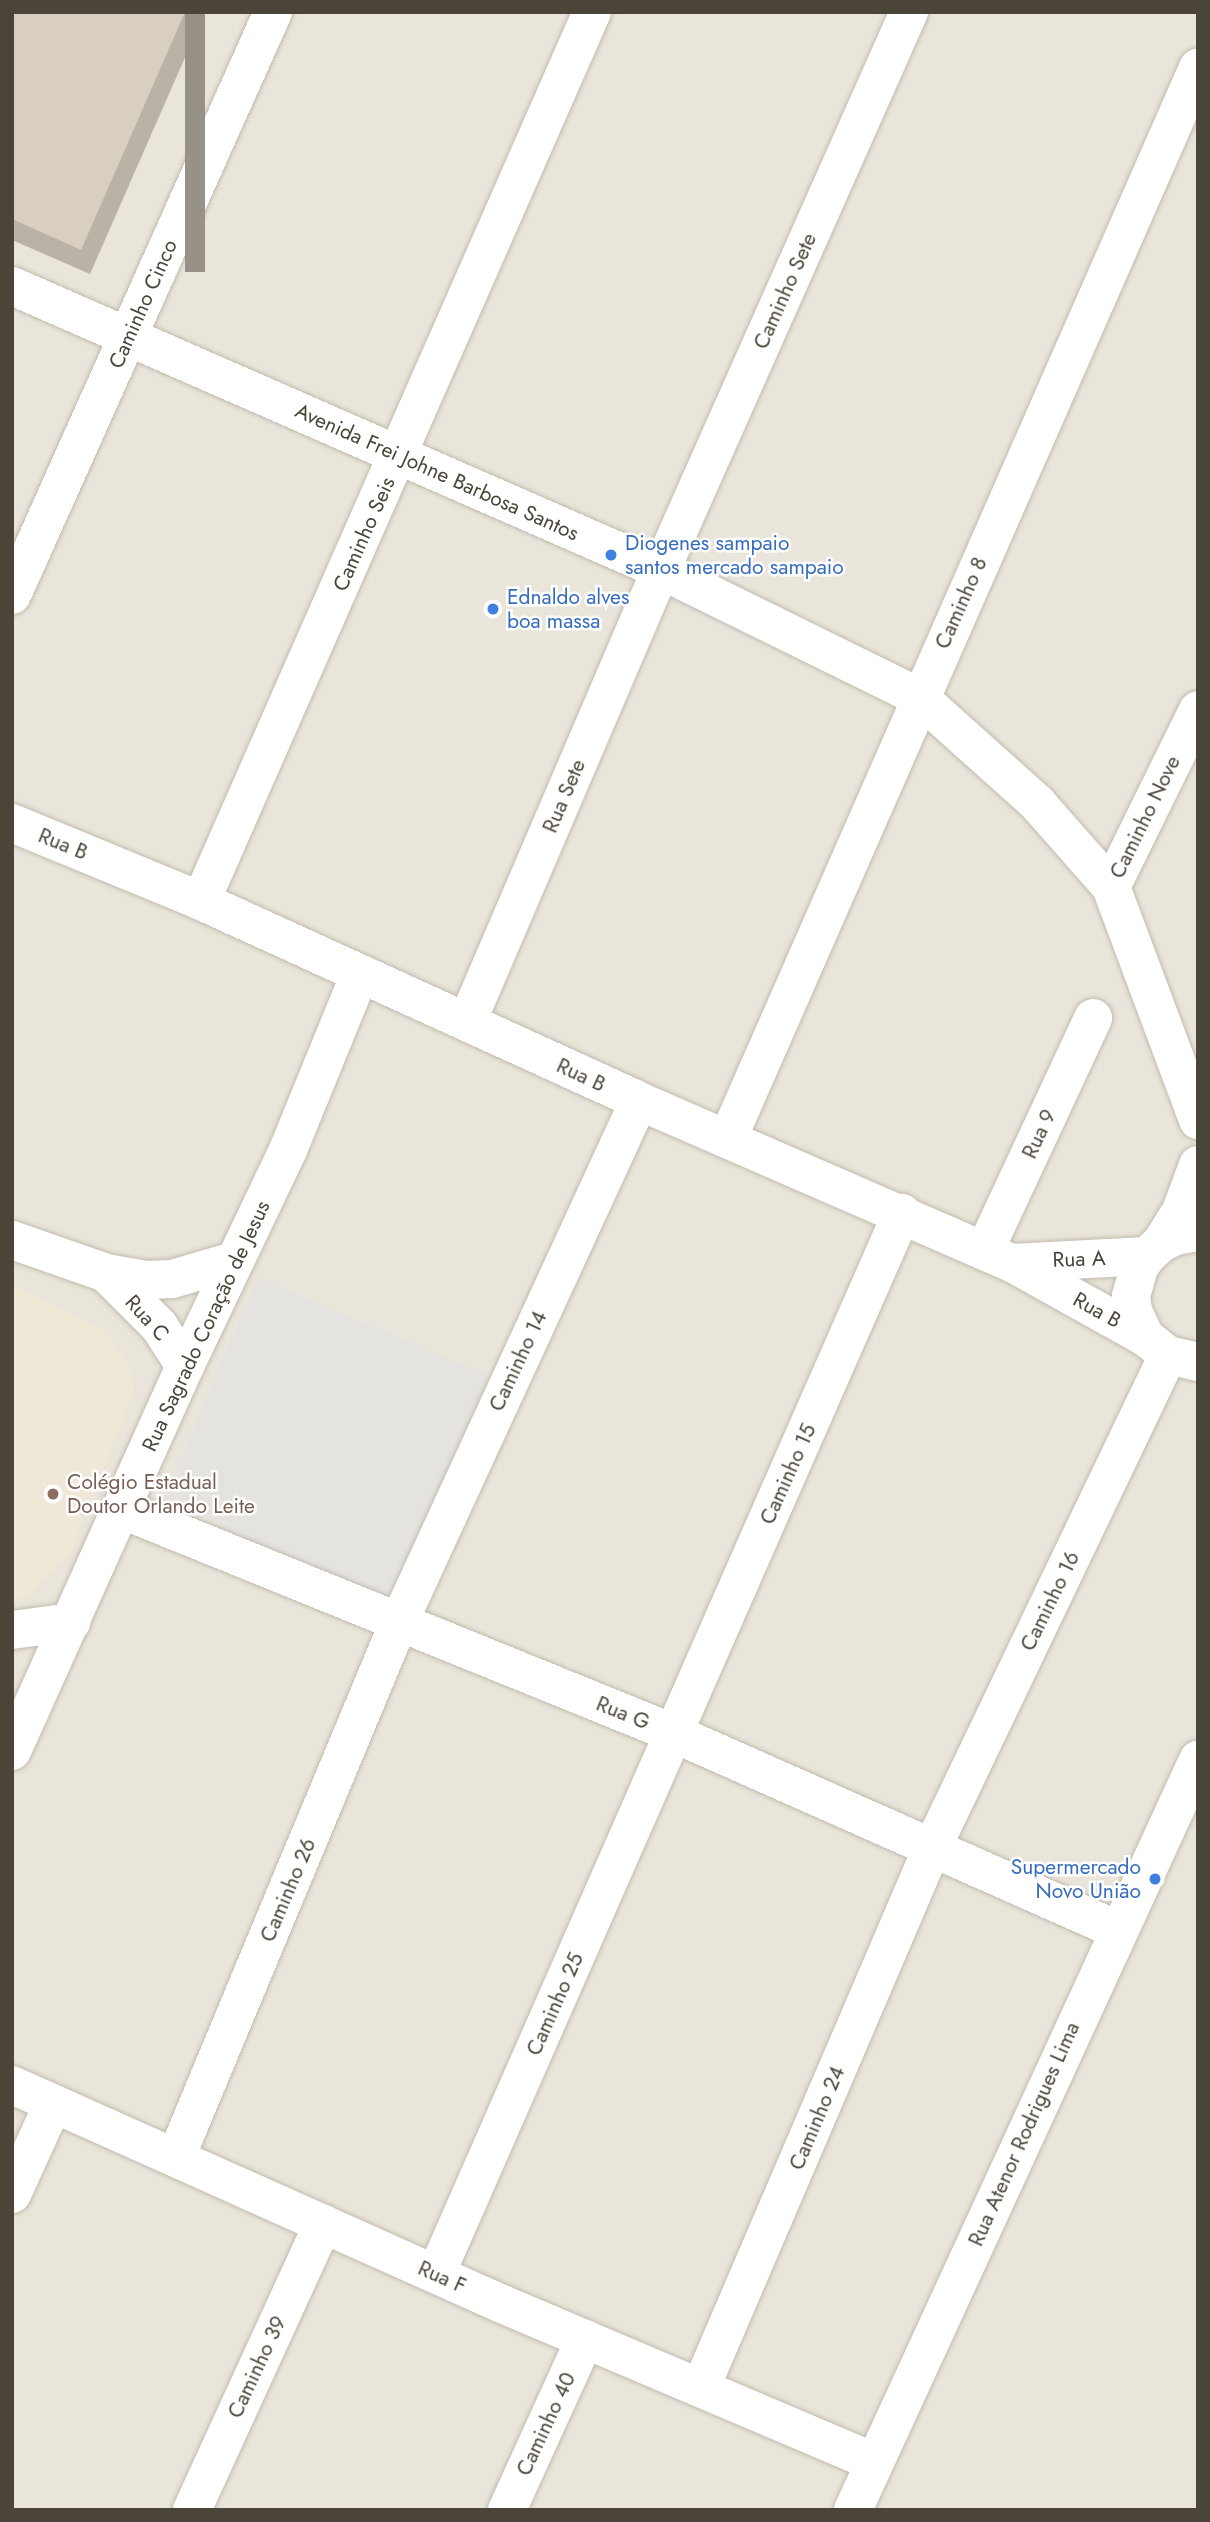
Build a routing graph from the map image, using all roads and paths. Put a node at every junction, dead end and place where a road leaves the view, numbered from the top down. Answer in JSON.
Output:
{"nodes":[{"id":1,"x":273,"y":12,"type":"edge"},
{"id":2,"x":592,"y":12,"type":"edge"},
{"id":3,"x":909,"y":12,"type":"edge"},
{"id":4,"x":1198,"y":68,"type":"edge"},
{"id":5,"x":12,"y":286,"type":"edge"},
{"id":6,"x":129,"y":336,"type":"junction"},
{"id":7,"x":398,"y":457,"type":"junction"},
{"id":8,"x":661,"y":570,"type":"junction"},
{"id":9,"x":12,"y":595,"type":"edge"},
{"id":10,"x":919,"y":697,"type":"junction"},
{"id":11,"x":1198,"y":710,"type":"edge"},
{"id":12,"x":12,"y":823,"type":"edge"},
{"id":13,"x":1111,"y":887,"type":"junction"},
{"id":14,"x":201,"y":901,"type":"junction"},
{"id":15,"x":359,"y":976,"type":"junction"},
{"id":16,"x":1093,"y":1018,"type":"dead end"},
{"id":17,"x":467,"y":1022,"type":"junction"},
{"id":18,"x":639,"y":1101,"type":"junction"},
{"id":19,"x":1198,"y":1120,"type":"edge"},
{"id":20,"x":728,"y":1138,"type":"junction"},
{"id":21,"x":1198,"y":1165,"type":"edge"},
{"id":22,"x":902,"y":1213,"type":"junction"},
{"id":23,"x":1198,"y":1233,"type":"edge"},
{"id":24,"x":12,"y":1240,"type":"edge"},
{"id":25,"x":1154,"y":1249,"type":"junction"},
{"id":26,"x":998,"y":1256,"type":"junction"},
{"id":27,"x":234,"y":1261,"type":"junction"},
{"id":28,"x":106,"y":1273,"type":"junction"},
{"id":29,"x":1181,"y":1356,"type":"edge"},
{"id":30,"x":185,"y":1366,"type":"junction"},
{"id":31,"x":123,"y":1510,"type":"junction"},
{"id":32,"x":71,"y":1622,"type":"junction"},
{"id":33,"x":399,"y":1622,"type":"junction"},
{"id":34,"x":12,"y":1630,"type":"edge"},
{"id":35,"x":16,"y":1729,"type":"edge"},
{"id":36,"x":673,"y":1733,"type":"junction"},
{"id":37,"x":1198,"y":1760,"type":"edge"},
{"id":38,"x":932,"y":1848,"type":"junction"},
{"id":39,"x":1118,"y":1930,"type":"junction"},
{"id":40,"x":12,"y":2085,"type":"edge"},
{"id":41,"x":53,"y":2104,"type":"junction"},
{"id":42,"x":176,"y":2158,"type":"junction"},
{"id":43,"x":12,"y":2194,"type":"edge"},
{"id":44,"x":323,"y":2224,"type":"junction"},
{"id":45,"x":436,"y":2274,"type":"junction"},
{"id":46,"x":585,"y":2339,"type":"junction"},
{"id":47,"x":701,"y":2387,"type":"junction"},
{"id":48,"x":874,"y":2462,"type":"junction"},
{"id":49,"x":192,"y":2510,"type":"edge"},
{"id":50,"x":507,"y":2510,"type":"edge"},
{"id":51,"x":853,"y":2510,"type":"edge"}],
"edges":[{"from":1,"to":6,"type":"street","name":"Caminho Cinco"},
{"from":2,"to":7,"type":"street","name":"Caminho Seis"},
{"from":3,"to":8,"type":"street","name":"Caminho Sete"},
{"from":4,"to":10,"type":"street","name":"Caminho 8"},
{"from":5,"to":6,"type":"street","name":"Avenida Frei Johne Barbosa Santos"},
{"from":6,"to":7,"type":"street","name":"Avenida Frei Johne Barbosa Santos"},
{"from":6,"to":9,"type":"street","name":"Caminho Cinco"},
{"from":7,"to":8,"type":"street","name":"Avenida Frei Johne Barbosa Santos"},
{"from":7,"to":14,"type":"street","name":"Caminho Seis"},
{"from":8,"to":10,"type":"street","name":"Avenida Frei Johne Barbosa Santos"},
{"from":8,"to":17,"type":"street","name":"Rua Sete"},
{"from":10,"to":13,"type":"street","name":"Avenida Frei Johne Barbosa Santos"},
{"from":10,"to":20,"type":"street","name":"Caminho 8"},
{"from":11,"to":13,"type":"street","name":"Caminho Nove"},
{"from":12,"to":14,"type":"street","name":"Rua B"},
{"from":13,"to":19,"type":"street","name":"Avenida Frei Johne Barbosa Santos"},
{"from":14,"to":15,"type":"street","name":"Rua B"},
{"from":15,"to":17,"type":"street","name":"Rua B"},
{"from":15,"to":27,"type":"street","name":"Rua Sagrado Coração de Jesus"},
{"from":16,"to":26,"type":"street","name":"Rua 9"},
{"from":17,"to":18,"type":"street","name":"Rua B"},
{"from":18,"to":20,"type":"street","name":"Rua B"},
{"from":18,"to":33,"type":"street","name":"Caminho 14"},
{"from":20,"to":22,"type":"street","name":"Rua B"},
{"from":21,"to":25,"type":"street"},
{"from":22,"to":26,"type":"street","name":"Rua B"},
{"from":22,"to":36,"type":"street","name":"Caminho 15"},
{"from":23,"to":25,"type":"street","name":"Rua A"},
{"from":24,"to":28,"type":"street","name":"Rua C"},
{"from":25,"to":26,"type":"street","name":"Rua A"},
{"from":25,"to":29,"type":"street"},
{"from":26,"to":29,"type":"street","name":"Rua B"},
{"from":27,"to":28,"type":"street","name":"Rua C"},
{"from":27,"to":30,"type":"street","name":"Rua Sagrado Coração de Jesus"},
{"from":28,"to":30,"type":"street","name":"Rua C"},
{"from":29,"to":38,"type":"street","name":"Caminho 16"},
{"from":30,"to":31,"type":"street","name":"Rua Sagrado Coração de Jesus"},
{"from":31,"to":32,"type":"street","name":"Rua Sagrado Coração de Jesus"},
{"from":31,"to":33,"type":"street","name":"Rua G"},
{"from":32,"to":34,"type":"street"},
{"from":32,"to":35,"type":"street","name":"Rua Sagrado Coração de Jesus"},
{"from":33,"to":36,"type":"street","name":"Rua G"},
{"from":33,"to":42,"type":"street","name":"Caminho 26"},
{"from":36,"to":38,"type":"street","name":"Rua G"},
{"from":36,"to":45,"type":"street","name":"Caminho 25"},
{"from":37,"to":39,"type":"street","name":"Rua Atenor Rodrigues Lima"},
{"from":38,"to":39,"type":"street","name":"Rua G"},
{"from":38,"to":47,"type":"street","name":"Caminho 24"},
{"from":39,"to":48,"type":"street","name":"Rua Atenor Rodrigues Lima"},
{"from":40,"to":41,"type":"street","name":"Rua F"},
{"from":41,"to":42,"type":"street","name":"Rua F"},
{"from":41,"to":43,"type":"street"},
{"from":42,"to":44,"type":"street","name":"Rua F"},
{"from":44,"to":45,"type":"street","name":"Rua F"},
{"from":44,"to":49,"type":"street","name":"Caminho 39"},
{"from":45,"to":46,"type":"street","name":"Rua F"},
{"from":46,"to":47,"type":"street","name":"Rua F"},
{"from":46,"to":50,"type":"street","name":"Caminho 40"},
{"from":47,"to":48,"type":"street","name":"Rua F"},
{"from":48,"to":51,"type":"street","name":"Rua Atenor Rodrigues Lima"}]}
